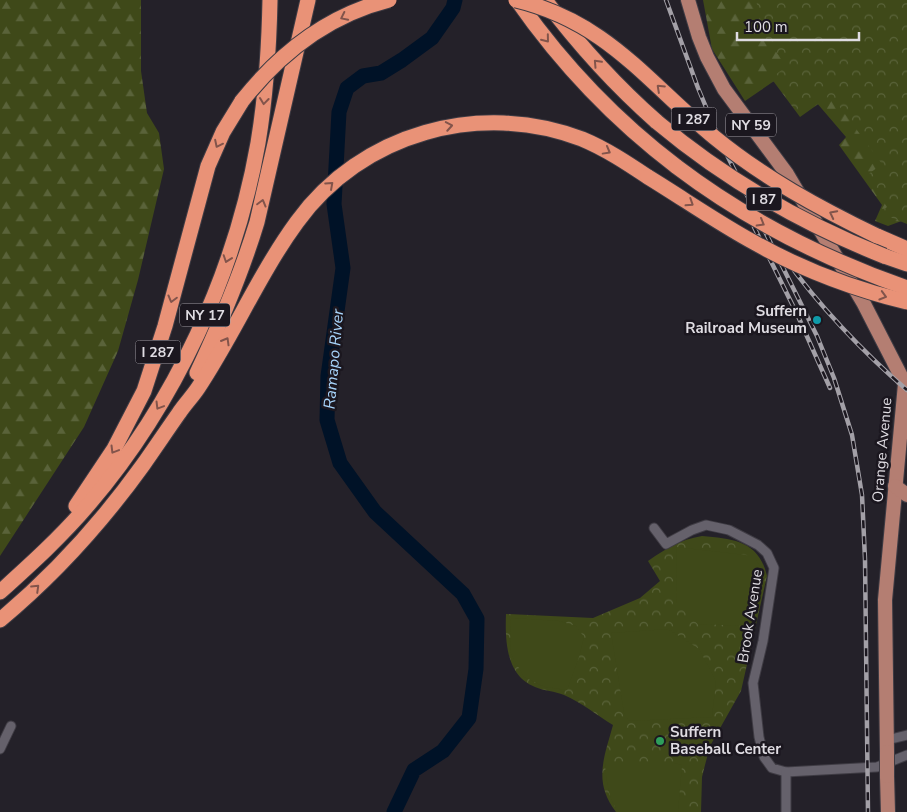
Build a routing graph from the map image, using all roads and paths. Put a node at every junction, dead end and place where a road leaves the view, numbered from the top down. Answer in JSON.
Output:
{"nodes":[{"id":1,"x":270,"y":0,"type":"edge"},
{"id":2,"x":308,"y":0,"type":"edge"},
{"id":3,"x":390,"y":0,"type":"edge"},
{"id":4,"x":516,"y":0,"type":"edge"},
{"id":5,"x":545,"y":0,"type":"edge"},
{"id":6,"x":688,"y":0,"type":"edge"},
{"id":7,"x":907,"y":249,"type":"edge"},
{"id":8,"x":907,"y":264,"type":"edge"},
{"id":9,"x":907,"y":288,"type":"edge"},
{"id":10,"x":907,"y":302,"type":"edge"},
{"id":11,"x":906,"y":385,"type":"edge"},
{"id":12,"x":180,"y":411,"type":"junction"},
{"id":13,"x":896,"y":486,"type":"junction"},
{"id":14,"x":907,"y":495,"type":"edge"},
{"id":15,"x":654,"y":528,"type":"dead end"},
{"id":16,"x":18,"y":576,"type":"junction"},
{"id":17,"x":0,"y":592,"type":"edge"},
{"id":18,"x":0,"y":620,"type":"edge"},
{"id":19,"x":12,"y":726,"type":"dead end"},
{"id":20,"x":907,"y":734,"type":"edge"},
{"id":21,"x":887,"y":746,"type":"junction"},
{"id":22,"x":0,"y":749,"type":"edge"},
{"id":23,"x":907,"y":755,"type":"edge"},
{"id":24,"x":786,"y":772,"type":"junction"},
{"id":25,"x":786,"y":812,"type":"edge"},
{"id":26,"x":888,"y":812,"type":"edge"}],
"edges":[{"from":1,"to":16,"type":"highway","number":"NY 17","one_way":true},
{"from":12,"to":2,"type":"highway","number":"NY 17","one_way":true},
{"from":3,"to":16,"type":"highway","number":"I 287","one_way":true,"bridge":true},
{"from":7,"to":4,"type":"highway","number":"I 287","one_way":true,"bridge":true},
{"from":4,"to":9,"type":"highway","number":"I 87","one_way":true,"bridge":true},
{"from":8,"to":5,"type":"highway","number":"I 87","one_way":true,"bridge":true},
{"from":6,"to":11,"type":"main road","name":"Orange Avenue","number":"NY 59"},
{"from":12,"to":10,"type":"highway","one_way":true,"bridge":true},
{"from":11,"to":13,"type":"main road","name":"Orange Avenue"},
{"from":18,"to":12,"type":"highway","one_way":true},
{"from":13,"to":14,"type":"main road"},
{"from":13,"to":21,"type":"main road","name":"Orange Avenue"},
{"from":15,"to":24,"type":"street","name":"Brook Avenue"},
{"from":16,"to":17,"type":"highway","number":"I 287"},
{"from":19,"to":22,"type":"street"},
{"from":20,"to":21,"type":"street"},
{"from":21,"to":26,"type":"main road","name":"Orange Avenue","bridge":true},
{"from":23,"to":24,"type":"street"},
{"from":24,"to":25,"type":"street"}]}
